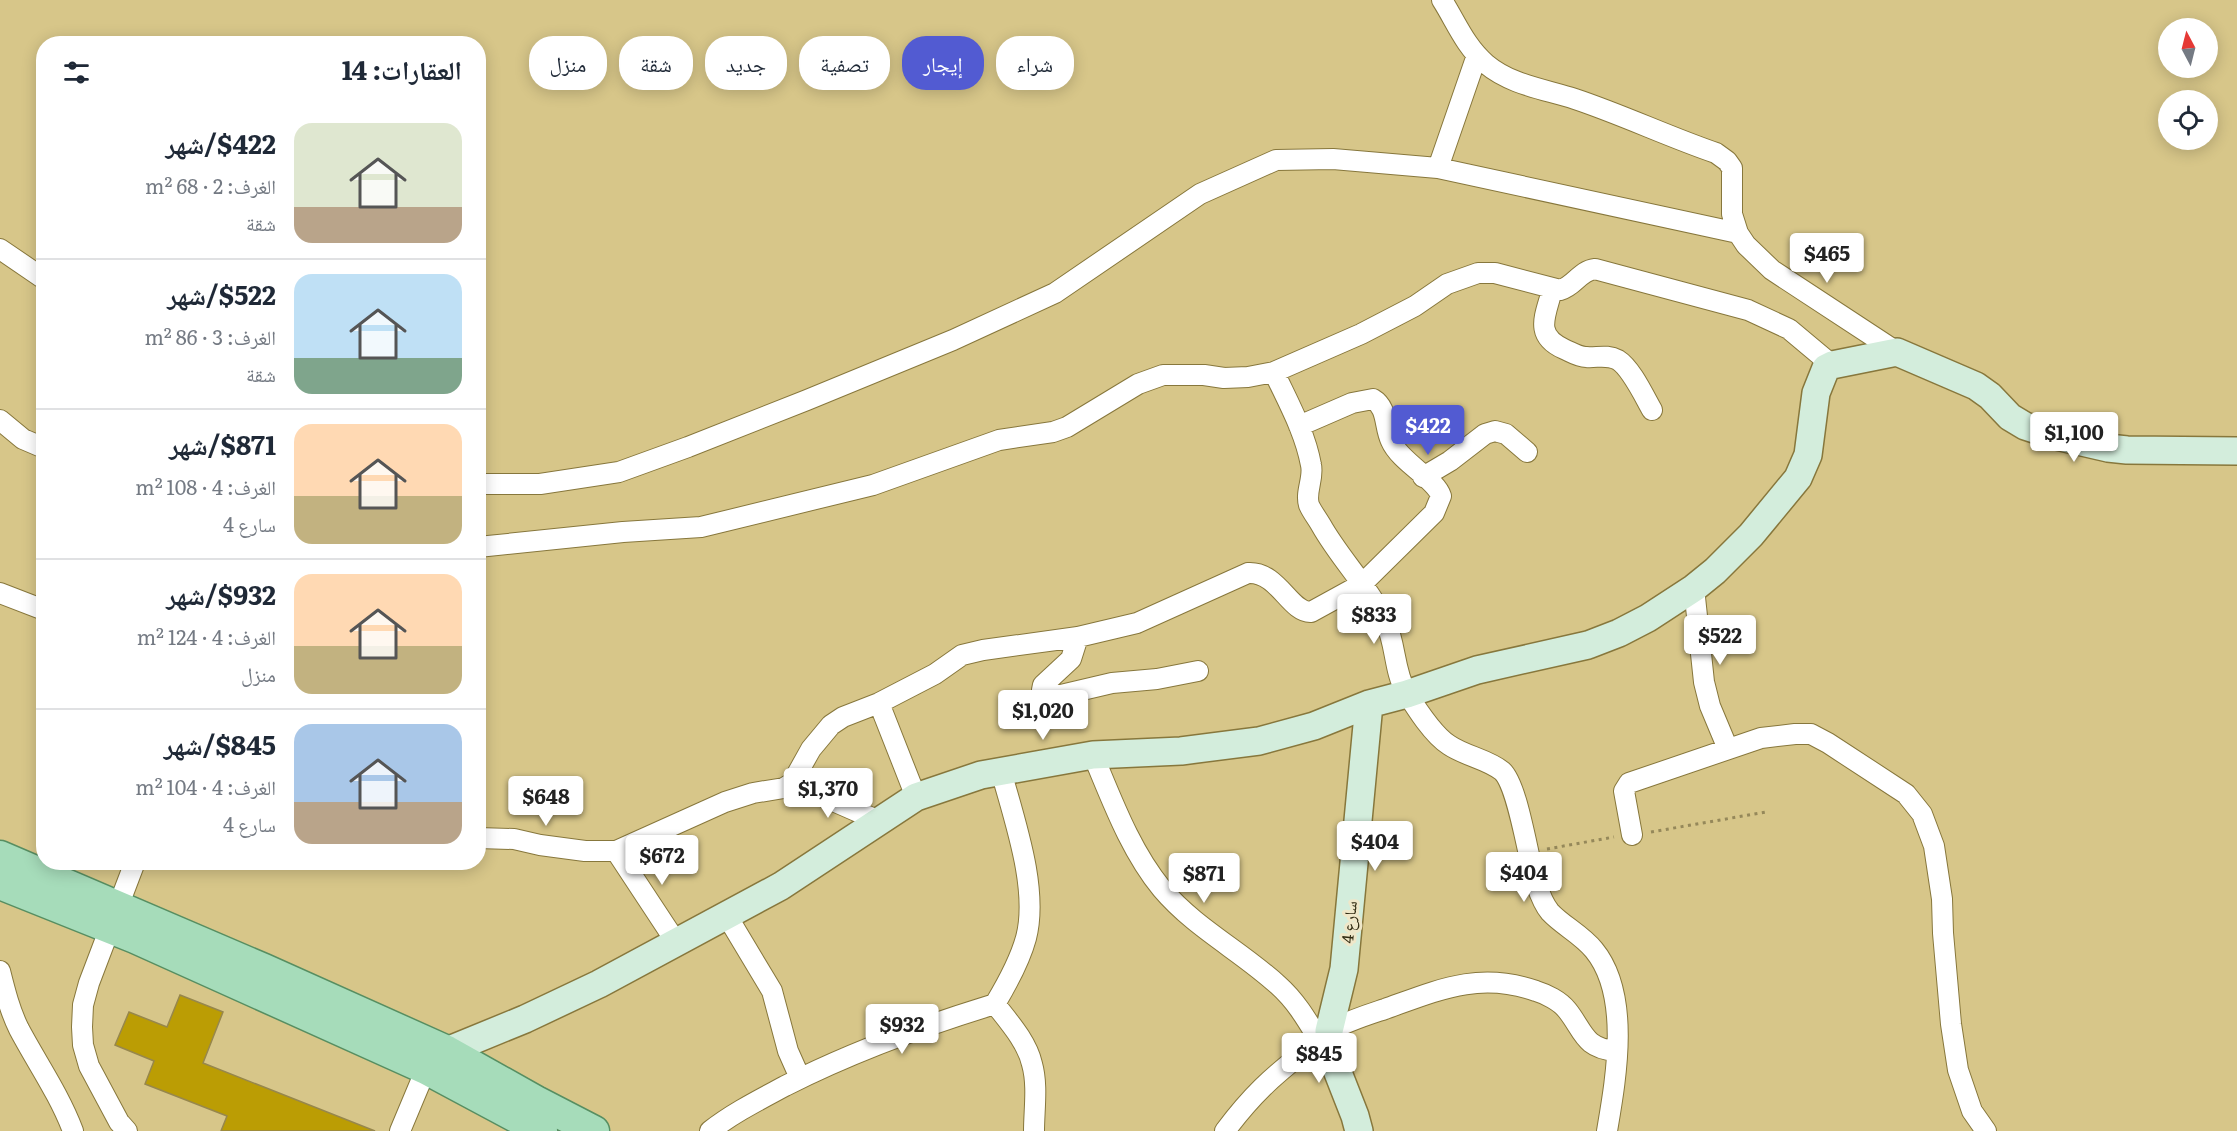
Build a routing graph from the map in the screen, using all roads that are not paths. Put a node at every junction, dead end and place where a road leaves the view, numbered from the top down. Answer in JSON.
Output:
{"nodes":[{"id":1,"x":1442,"y":0,"type":"edge"},
{"id":2,"x":1477,"y":55,"type":"junction"},
{"id":3,"x":1438,"y":168,"type":"junction"},
{"id":4,"x":1738,"y":233,"type":"junction"},
{"id":5,"x":0,"y":249,"type":"edge"},
{"id":6,"x":36,"y":274,"type":"edge"},
{"id":7,"x":1552,"y":290,"type":"junction"},
{"id":8,"x":1897,"y":352,"type":"junction"},
{"id":9,"x":1832,"y":365,"type":"junction"},
{"id":10,"x":1274,"y":372,"type":"junction"},
{"id":11,"x":1652,"y":410,"type":"dead end"},
{"id":12,"x":0,"y":420,"type":"edge"},
{"id":13,"x":1299,"y":426,"type":"junction"},
{"id":14,"x":36,"y":445,"type":"edge"},
{"id":15,"x":1527,"y":452,"type":"dead end"},
{"id":16,"x":2237,"y":452,"type":"edge"},
{"id":17,"x":1423,"y":477,"type":"junction"},
{"id":18,"x":486,"y":484,"type":"edge"},
{"id":19,"x":486,"y":546,"type":"edge"},
{"id":20,"x":1362,"y":584,"type":"junction"},
{"id":21,"x":1694,"y":588,"type":"junction"},
{"id":22,"x":0,"y":593,"type":"edge"},
{"id":23,"x":36,"y":607,"type":"edge"},
{"id":24,"x":1078,"y":637,"type":"junction"},
{"id":25,"x":1198,"y":671,"type":"dead end"},
{"id":26,"x":1407,"y":694,"type":"junction"},
{"id":27,"x":879,"y":703,"type":"junction"},
{"id":28,"x":1369,"y":704,"type":"junction"},
{"id":29,"x":1728,"y":749,"type":"junction"},
{"id":30,"x":1093,"y":755,"type":"junction"},
{"id":31,"x":1001,"y":771,"type":"junction"},
{"id":32,"x":792,"y":783,"type":"junction"},
{"id":33,"x":916,"y":797,"type":"junction"},
{"id":34,"x":879,"y":821,"type":"junction"},
{"id":35,"x":1632,"y":835,"type":"dead end"},
{"id":36,"x":486,"y":838,"type":"edge"},
{"id":37,"x":616,"y":851,"type":"junction"},
{"id":38,"x":0,"y":856,"type":"edge"},
{"id":39,"x":132,"y":870,"type":"edge"},
{"id":40,"x":0,"y":884,"type":"edge"},
{"id":41,"x":727,"y":916,"type":"junction"},
{"id":42,"x":114,"y":917,"type":"junction"},
{"id":43,"x":676,"y":942,"type":"junction"},
{"id":44,"x":0,"y":971,"type":"edge"},
{"id":45,"x":995,"y":1004,"type":"junction"},
{"id":46,"x":1324,"y":1035,"type":"junction"},
{"id":47,"x":1616,"y":1051,"type":"junction"},
{"id":48,"x":437,"y":1060,"type":"junction"},
{"id":49,"x":800,"y":1078,"type":"junction"},
{"id":50,"x":73,"y":1131,"type":"edge"},
{"id":51,"x":127,"y":1131,"type":"edge"},
{"id":52,"x":400,"y":1131,"type":"edge"},
{"id":53,"x":542,"y":1131,"type":"edge"},
{"id":54,"x":594,"y":1131,"type":"edge"},
{"id":55,"x":710,"y":1131,"type":"edge"},
{"id":56,"x":1034,"y":1131,"type":"edge"},
{"id":57,"x":1225,"y":1131,"type":"edge"},
{"id":58,"x":1359,"y":1131,"type":"edge"},
{"id":59,"x":1607,"y":1131,"type":"edge"},
{"id":60,"x":1986,"y":1131,"type":"edge"}],
"edges":[{"from":1,"to":2,"type":"street"},
{"from":2,"to":3,"type":"street"},
{"from":2,"to":4,"type":"street"},
{"from":3,"to":4,"type":"street"},
{"from":3,"to":18,"type":"street"},
{"from":4,"to":8,"type":"street"},
{"from":5,"to":6,"type":"street"},
{"from":7,"to":9,"type":"street"},
{"from":7,"to":10,"type":"street"},
{"from":7,"to":11,"type":"street"},
{"from":8,"to":9,"type":"main road"},
{"from":8,"to":16,"type":"main road"},
{"from":9,"to":21,"type":"main road"},
{"from":10,"to":13,"type":"street"},
{"from":10,"to":19,"type":"street"},
{"from":12,"to":14,"type":"street"},
{"from":13,"to":17,"type":"street"},
{"from":13,"to":20,"type":"street"},
{"from":15,"to":17,"type":"street"},
{"from":17,"to":20,"type":"street"},
{"from":20,"to":24,"type":"street"},
{"from":20,"to":26,"type":"street"},
{"from":21,"to":26,"type":"main road"},
{"from":21,"to":29,"type":"street"},
{"from":22,"to":23,"type":"street"},
{"from":24,"to":25,"type":"street"},
{"from":24,"to":27,"type":"street"},
{"from":26,"to":28,"type":"main road"},
{"from":26,"to":47,"type":"street"},
{"from":27,"to":32,"type":"street"},
{"from":27,"to":33,"type":"street"},
{"from":28,"to":30,"type":"main road"},
{"from":28,"to":46,"type":"main road","name":"سارع 4"},
{"from":29,"to":35,"type":"street"},
{"from":29,"to":60,"type":"street"},
{"from":30,"to":31,"type":"main road"},
{"from":30,"to":46,"type":"street"},
{"from":31,"to":33,"type":"main road"},
{"from":31,"to":45,"type":"street"},
{"from":32,"to":34,"type":"street"},
{"from":32,"to":37,"type":"street"},
{"from":33,"to":34,"type":"main road"},
{"from":34,"to":41,"type":"main road"},
{"from":36,"to":37,"type":"street"},
{"from":37,"to":43,"type":"street"},
{"from":38,"to":42,"type":"main road"},
{"from":39,"to":42,"type":"street"},
{"from":40,"to":42,"type":"main road"},
{"from":41,"to":43,"type":"main road"},
{"from":41,"to":49,"type":"street"},
{"from":42,"to":48,"type":"main road"},
{"from":42,"to":51,"type":"street"},
{"from":43,"to":48,"type":"main road"},
{"from":44,"to":50,"type":"street"},
{"from":45,"to":49,"type":"street"},
{"from":45,"to":56,"type":"street"},
{"from":46,"to":47,"type":"street"},
{"from":46,"to":57,"type":"street"},
{"from":46,"to":58,"type":"main road"},
{"from":47,"to":59,"type":"street"},
{"from":48,"to":52,"type":"street"},
{"from":48,"to":53,"type":"main road"},
{"from":48,"to":54,"type":"main road"},
{"from":49,"to":55,"type":"street"}]}
